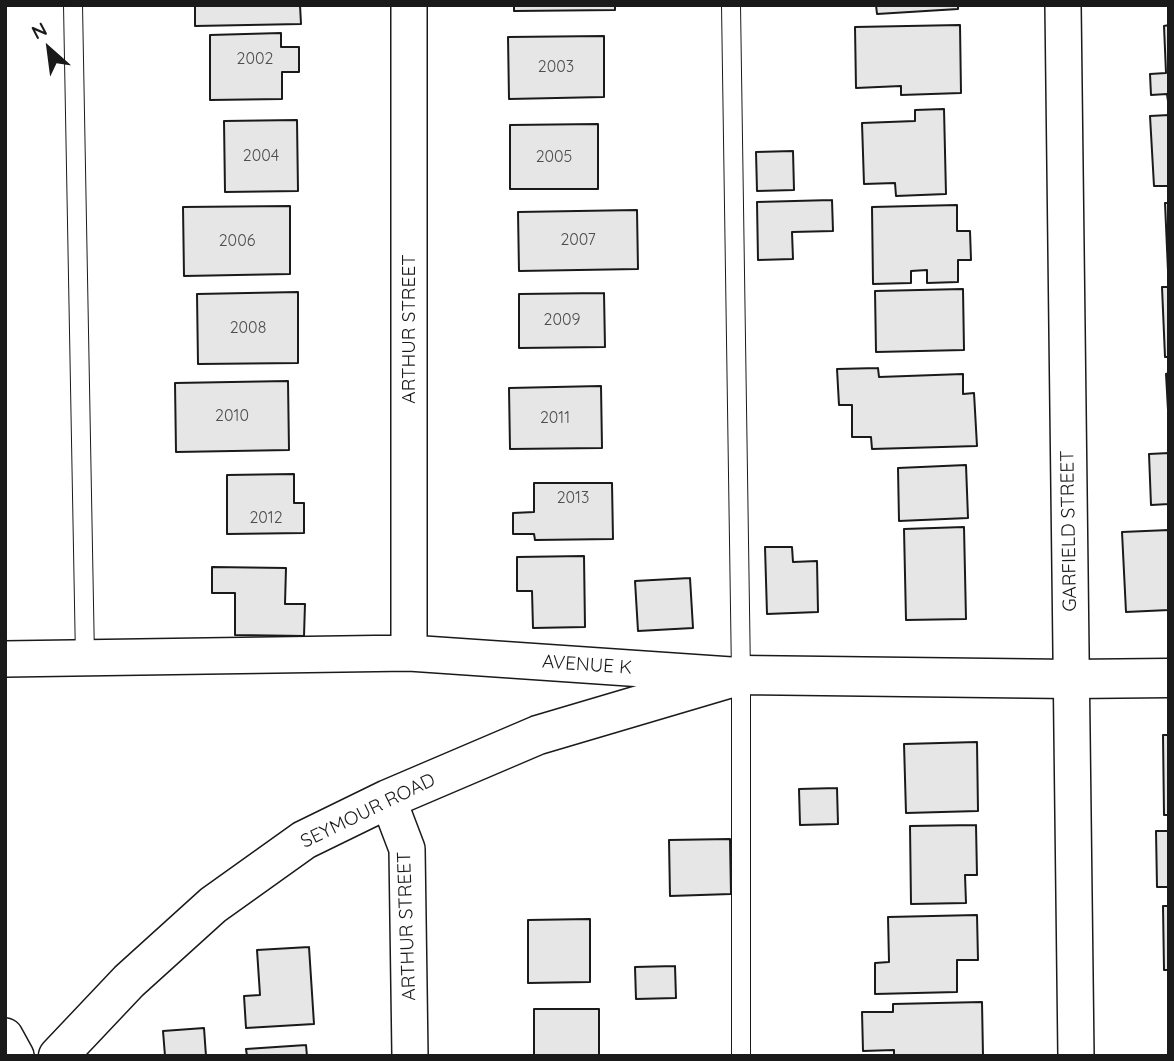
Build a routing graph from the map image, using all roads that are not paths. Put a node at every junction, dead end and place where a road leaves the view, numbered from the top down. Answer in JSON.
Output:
{"nodes":[{"id":1,"x":73,"y":5,"type":"edge"},
{"id":2,"x":409,"y":5,"type":"edge"},
{"id":3,"x":731,"y":5,"type":"edge"},
{"id":4,"x":1062,"y":5,"type":"edge"},
{"id":5,"x":409,"y":653,"type":"junction"},
{"id":6,"x":85,"y":658,"type":"junction"},
{"id":7,"x":5,"y":659,"type":"edge"},
{"id":8,"x":741,"y":676,"type":"junction"},
{"id":9,"x":1169,"y":678,"type":"edge"},
{"id":10,"x":1070,"y":679,"type":"junction"},
{"id":11,"x":388,"y":799,"type":"junction"},
{"id":12,"x":5,"y":1036,"type":"edge"},
{"id":13,"x":16,"y":1056,"type":"edge"},
{"id":14,"x":58,"y":1056,"type":"edge"},
{"id":15,"x":410,"y":1056,"type":"edge"},
{"id":16,"x":741,"y":1056,"type":"edge"},
{"id":17,"x":1076,"y":1056,"type":"edge"}],
"edges":[{"from":1,"to":6,"type":"lane"},
{"from":2,"to":5,"type":"street","name":"ARTHUR STREET"},
{"from":3,"to":8,"type":"lane"},
{"from":4,"to":10,"type":"street","name":"GARFIELD STREET"},
{"from":5,"to":6,"type":"street","name":"AVENUE K"},
{"from":5,"to":8,"type":"street","name":"AVENUE K"},
{"from":6,"to":7,"type":"street","name":"AVENUE K"},
{"from":8,"to":10,"type":"street","name":"AVENUE K"},
{"from":8,"to":11,"type":"street","name":"SEYMOUR ROAD"},
{"from":8,"to":16,"type":"lane"},
{"from":9,"to":10,"type":"street","name":"AVENUE K"},
{"from":10,"to":17,"type":"street","name":"GARFIELD STREET"},
{"from":11,"to":14,"type":"street","name":"SEYMOUR ROAD"},
{"from":11,"to":15,"type":"street","name":"ARTHUR STREET"},
{"from":12,"to":13,"type":"street"}]}
